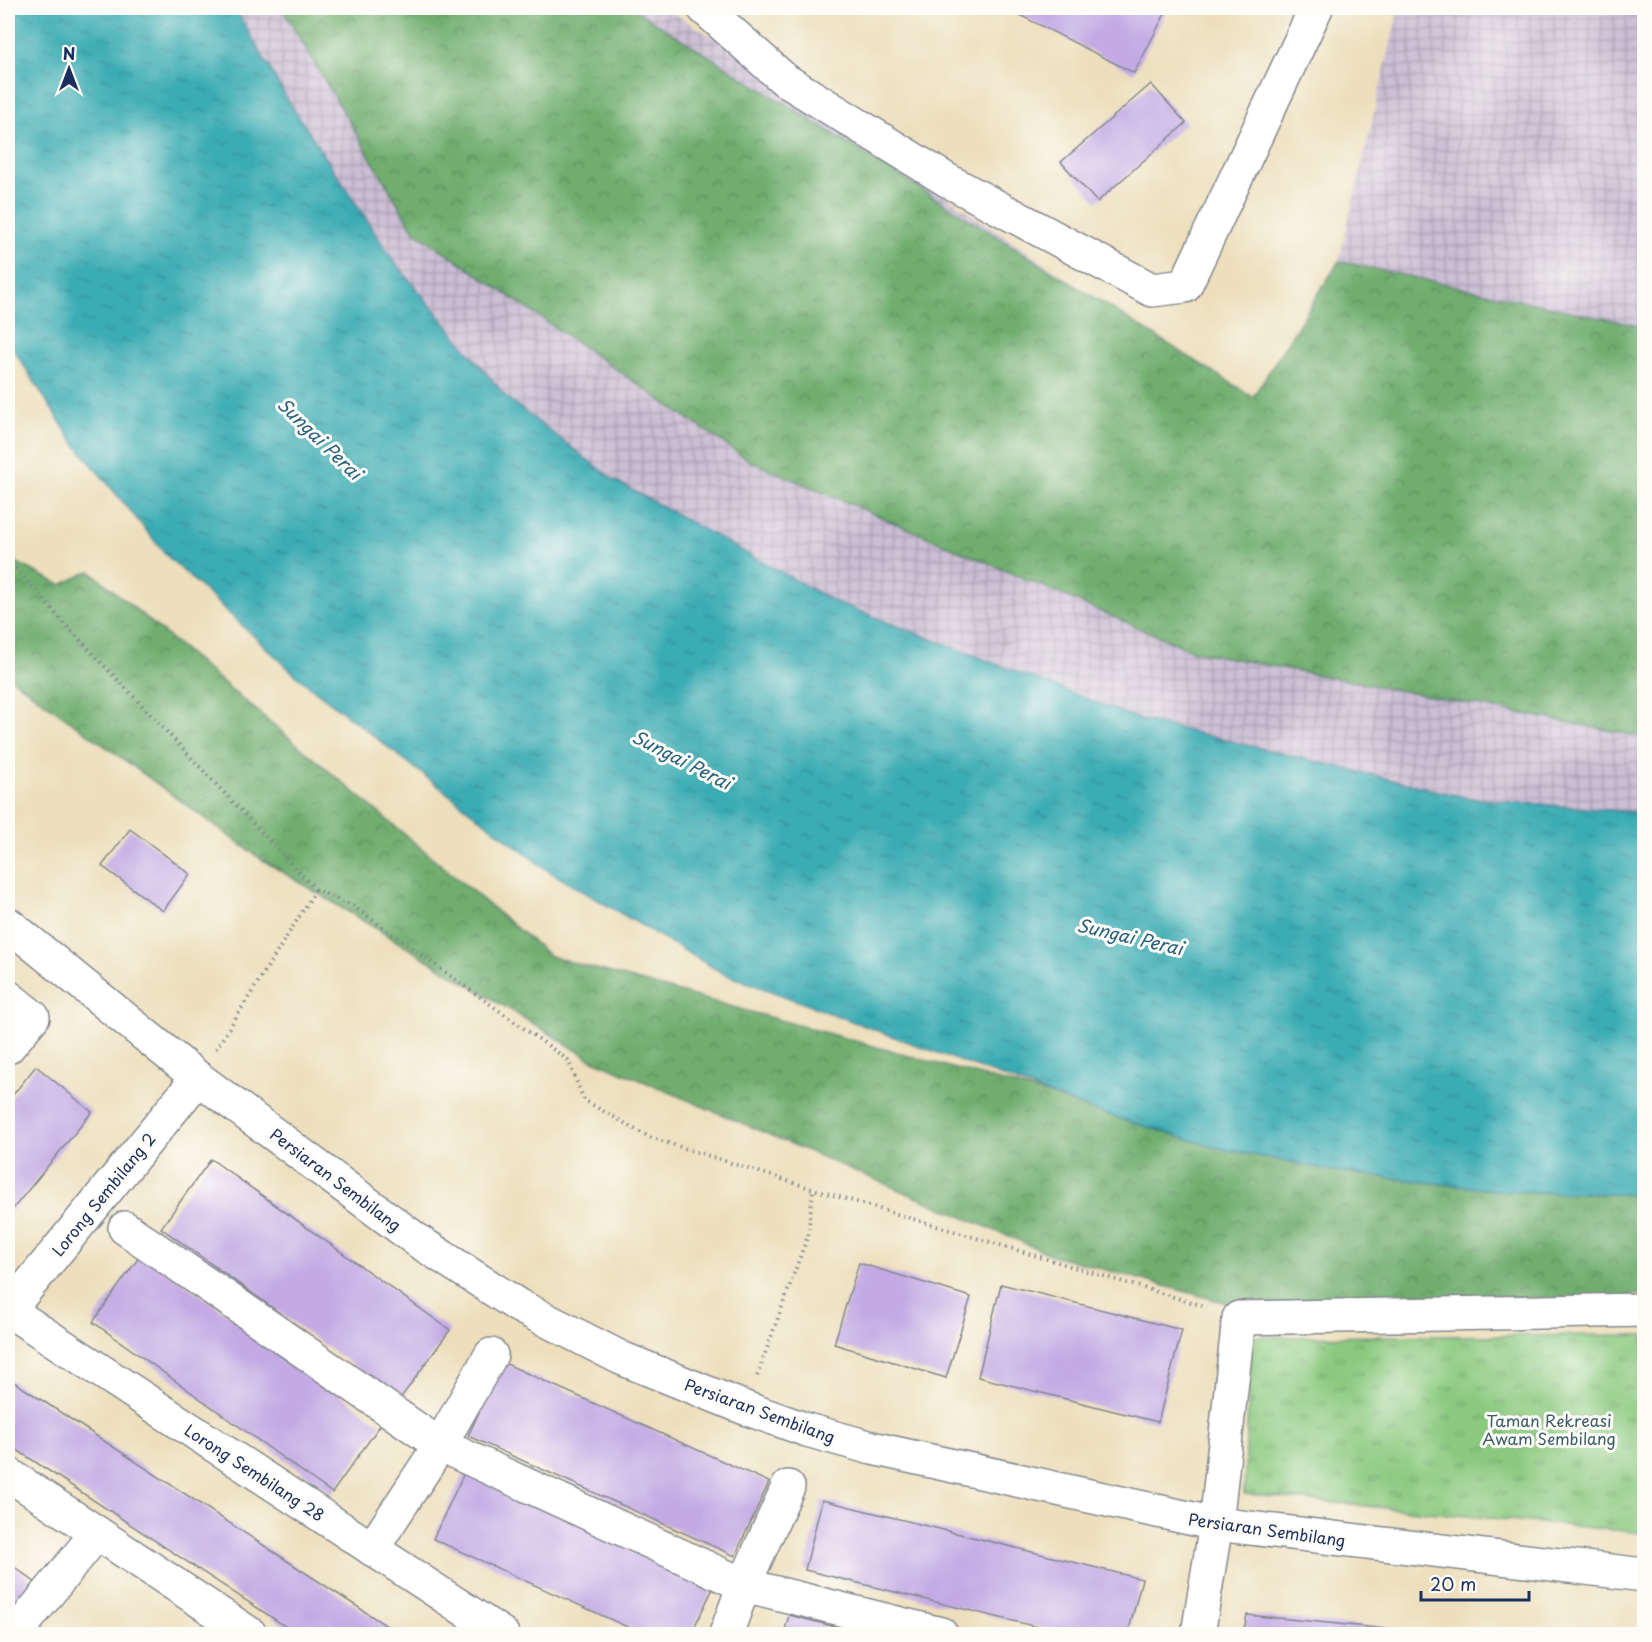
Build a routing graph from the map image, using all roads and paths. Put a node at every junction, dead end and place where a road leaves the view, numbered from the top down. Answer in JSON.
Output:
{"nodes":[{"id":1,"x":704,"y":8,"type":"edge"},
{"id":2,"x":1316,"y":8,"type":"edge"},
{"id":3,"x":8,"y":559,"type":"edge"},
{"id":4,"x":316,"y":890,"type":"junction"},
{"id":5,"x":8,"y":924,"type":"edge"},
{"id":6,"x":8,"y":997,"type":"edge"},
{"id":7,"x":8,"y":1047,"type":"edge"},
{"id":8,"x":198,"y":1078,"type":"junction"},
{"id":9,"x":813,"y":1189,"type":"junction"},
{"id":10,"x":125,"y":1228,"type":"dead end"},
{"id":11,"x":8,"y":1310,"type":"edge"},
{"id":12,"x":1644,"y":1310,"type":"edge"},
{"id":13,"x":1239,"y":1318,"type":"junction"},
{"id":14,"x":490,"y":1355,"type":"dead end"},
{"id":15,"x":745,"y":1408,"type":"junction"},
{"id":16,"x":440,"y":1445,"type":"junction"},
{"id":17,"x":8,"y":1474,"type":"edge"},
{"id":18,"x":788,"y":1487,"type":"dead end"},
{"id":19,"x":1216,"y":1524,"type":"junction"},
{"id":20,"x":97,"y":1533,"type":"junction"},
{"id":21,"x":372,"y":1549,"type":"junction"},
{"id":22,"x":1644,"y":1575,"type":"edge"},
{"id":23,"x":744,"y":1585,"type":"junction"},
{"id":24,"x":502,"y":1634,"type":"edge"},
{"id":25,"x":15,"y":1635,"type":"edge"},
{"id":26,"x":250,"y":1635,"type":"edge"},
{"id":27,"x":726,"y":1635,"type":"edge"},
{"id":28,"x":941,"y":1635,"type":"edge"},
{"id":29,"x":1198,"y":1635,"type":"edge"}],
"edges":[{"from":1,"to":2,"type":"street"},
{"from":3,"to":4,"type":"path"},
{"from":4,"to":8,"type":"path"},
{"from":4,"to":9,"type":"path"},
{"from":5,"to":8,"type":"street","name":"Persiaran Sembilang"},
{"from":6,"to":7,"type":"street"},
{"from":8,"to":11,"type":"street","name":"Lorong Sembilang 2"},
{"from":8,"to":15,"type":"street","name":"Persiaran Sembilang"},
{"from":9,"to":13,"type":"path"},
{"from":9,"to":15,"type":"path"},
{"from":10,"to":16,"type":"street"},
{"from":11,"to":21,"type":"street","name":"Lorong Sembilang 28"},
{"from":12,"to":13,"type":"street"},
{"from":13,"to":19,"type":"street"},
{"from":14,"to":16,"type":"street"},
{"from":15,"to":19,"type":"street","name":"Persiaran Sembilang"},
{"from":16,"to":21,"type":"street"},
{"from":16,"to":23,"type":"street"},
{"from":17,"to":20,"type":"street"},
{"from":18,"to":23,"type":"street"},
{"from":19,"to":22,"type":"street","name":"Persiaran Sembilang"},
{"from":19,"to":29,"type":"street"},
{"from":20,"to":25,"type":"street"},
{"from":20,"to":26,"type":"street"},
{"from":21,"to":24,"type":"street","name":"Lorong Sembilang 28"},
{"from":23,"to":27,"type":"street"},
{"from":23,"to":28,"type":"street"}]}
